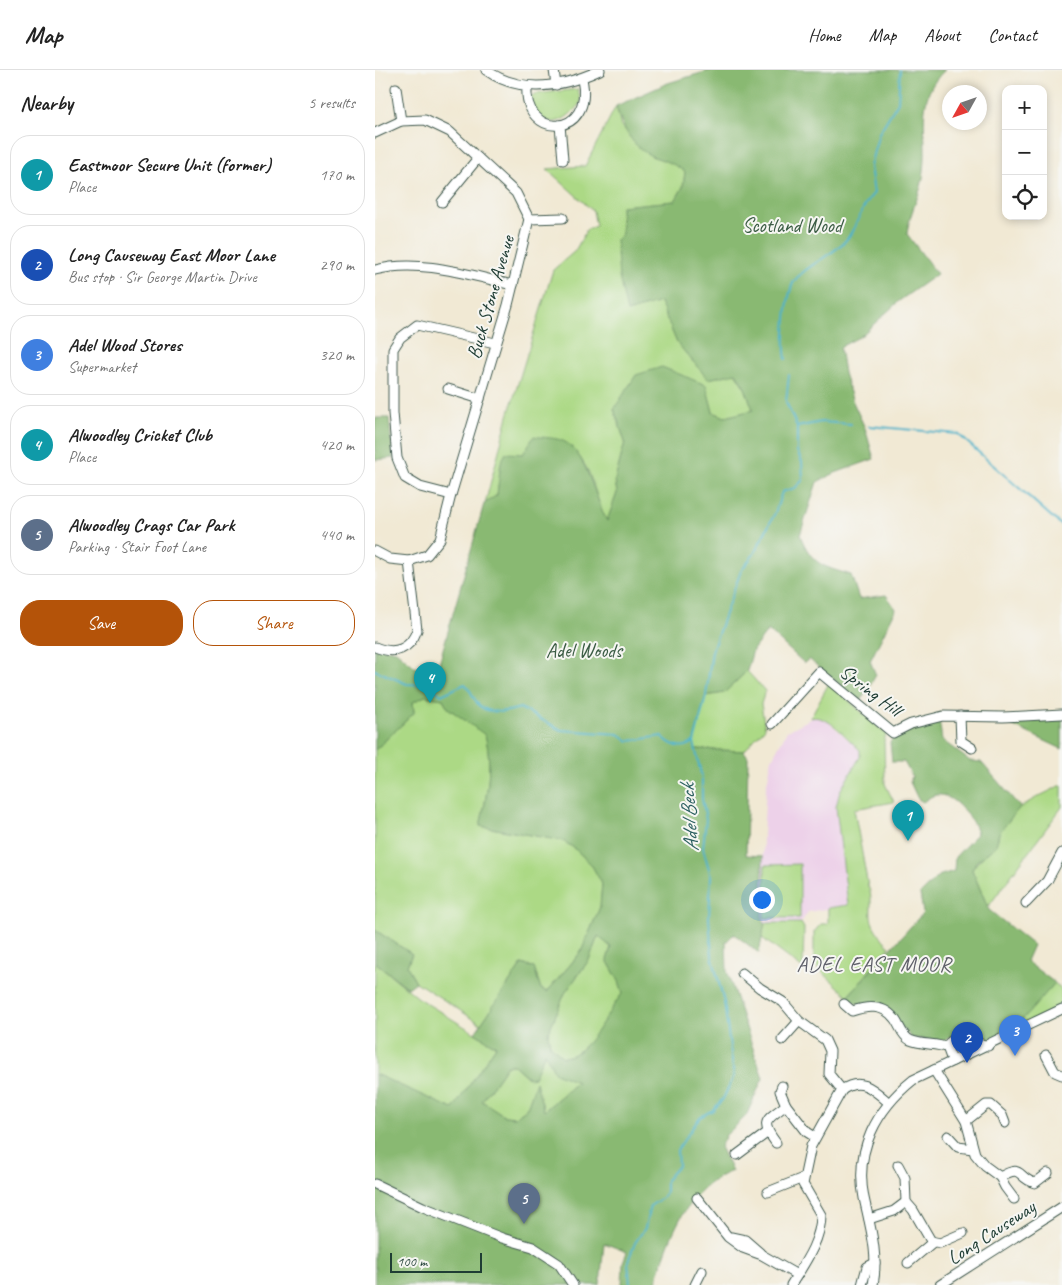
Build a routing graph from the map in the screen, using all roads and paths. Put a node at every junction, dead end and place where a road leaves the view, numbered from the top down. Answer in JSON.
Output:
{"nodes":[{"id":1,"x":486,"y":70,"type":"edge"},
{"id":2,"x":554,"y":70,"type":"edge"},
{"id":3,"x":600,"y":70,"type":"edge"},
{"id":4,"x":582,"y":78,"type":"junction"},
{"id":5,"x":556,"y":85,"type":"junction"},
{"id":6,"x":527,"y":86,"type":"junction"},
{"id":7,"x":396,"y":88,"type":"dead end"},
{"id":8,"x":401,"y":121,"type":"junction"},
{"id":9,"x":559,"y":125,"type":"junction"},
{"id":10,"x":375,"y":132,"type":"edge"},
{"id":11,"x":478,"y":158,"type":"junction"},
{"id":12,"x":563,"y":160,"type":"dead end"},
{"id":13,"x":441,"y":202,"type":"dead end"},
{"id":14,"x":563,"y":218,"type":"dead end"},
{"id":15,"x":529,"y":219,"type":"junction"},
{"id":16,"x":376,"y":266,"type":"edge"},
{"id":17,"x":513,"y":284,"type":"junction"},
{"id":18,"x":495,"y":343,"type":"junction"},
{"id":19,"x":448,"y":389,"type":"dead end"},
{"id":20,"x":480,"y":399,"type":"junction"},
{"id":21,"x":451,"y":495,"type":"junction"},
{"id":22,"x":375,"y":551,"type":"edge"},
{"id":23,"x":409,"y":561,"type":"junction"},
{"id":24,"x":375,"y":647,"type":"edge"},
{"id":25,"x":1062,"y":714,"type":"edge"},
{"id":26,"x":960,"y":716,"type":"junction"},
{"id":27,"x":772,"y":724,"type":"dead end"},
{"id":28,"x":972,"y":748,"type":"dead end"},
{"id":29,"x":1062,"y":853,"type":"edge"},
{"id":30,"x":1026,"y":903,"type":"dead end"},
{"id":31,"x":742,"y":973,"type":"dead end"},
{"id":32,"x":845,"y":1004,"type":"dead end"},
{"id":33,"x":1061,"y":1012,"type":"edge"},
{"id":34,"x":799,"y":1022,"type":"junction"},
{"id":35,"x":782,"y":1040,"type":"dead end"},
{"id":36,"x":987,"y":1046,"type":"junction"},
{"id":37,"x":948,"y":1048,"type":"junction"},
{"id":38,"x":1046,"y":1055,"type":"dead end"},
{"id":39,"x":953,"y":1061,"type":"junction"},
{"id":40,"x":934,"y":1070,"type":"junction"},
{"id":41,"x":1062,"y":1075,"type":"edge"},
{"id":42,"x":782,"y":1086,"type":"dead end"},
{"id":43,"x":842,"y":1090,"type":"junction"},
{"id":44,"x":888,"y":1102,"type":"junction"},
{"id":45,"x":786,"y":1105,"type":"junction"},
{"id":46,"x":966,"y":1121,"type":"junction"},
{"id":47,"x":1005,"y":1123,"type":"dead end"},
{"id":48,"x":768,"y":1132,"type":"junction"},
{"id":49,"x":948,"y":1136,"type":"dead end"},
{"id":50,"x":815,"y":1137,"type":"junction"},
{"id":51,"x":776,"y":1143,"type":"dead end"},
{"id":52,"x":973,"y":1148,"type":"junction"},
{"id":53,"x":737,"y":1155,"type":"dead end"},
{"id":54,"x":898,"y":1165,"type":"dead end"},
{"id":55,"x":1048,"y":1173,"type":"dead end"},
{"id":56,"x":1000,"y":1176,"type":"junction"},
{"id":57,"x":803,"y":1178,"type":"junction"},
{"id":58,"x":375,"y":1184,"type":"edge"},
{"id":59,"x":768,"y":1192,"type":"dead end"},
{"id":60,"x":697,"y":1198,"type":"dead end"},
{"id":61,"x":1014,"y":1198,"type":"dead end"},
{"id":62,"x":906,"y":1202,"type":"junction"},
{"id":63,"x":1062,"y":1207,"type":"edge"},
{"id":64,"x":869,"y":1219,"type":"junction"},
{"id":65,"x":963,"y":1234,"type":"dead end"},
{"id":66,"x":933,"y":1242,"type":"junction"},
{"id":67,"x":875,"y":1262,"type":"junction"},
{"id":68,"x":909,"y":1263,"type":"dead end"},
{"id":69,"x":702,"y":1271,"type":"dead end"},
{"id":70,"x":797,"y":1275,"type":"junction"},
{"id":71,"x":573,"y":1285,"type":"edge"},
{"id":72,"x":695,"y":1285,"type":"edge"},
{"id":73,"x":791,"y":1285,"type":"edge"},
{"id":74,"x":863,"y":1285,"type":"edge"},
{"id":75,"x":873,"y":1285,"type":"edge"},
{"id":76,"x":940,"y":1285,"type":"edge"}],
"edges":[{"from":1,"to":6,"type":"street"},
{"from":2,"to":5,"type":"street"},
{"from":3,"to":4,"type":"street"},
{"from":4,"to":5,"type":"street"},
{"from":4,"to":9,"type":"street"},
{"from":5,"to":6,"type":"street"},
{"from":6,"to":9,"type":"street"},
{"from":7,"to":8,"type":"street"},
{"from":8,"to":10,"type":"street","name":"Buck Stone Avenue"},
{"from":8,"to":11,"type":"street","name":"Buck Stone Avenue"},
{"from":9,"to":12,"type":"street"},
{"from":11,"to":13,"type":"street"},
{"from":11,"to":15,"type":"street","name":"Buck Stone Avenue"},
{"from":14,"to":15,"type":"street"},
{"from":15,"to":17,"type":"street","name":"Buck Stone Avenue"},
{"from":16,"to":17,"type":"street"},
{"from":17,"to":18,"type":"street","name":"Buck Stone Avenue"},
{"from":18,"to":20,"type":"street","name":"Buck Stone Avenue"},
{"from":18,"to":21,"type":"street"},
{"from":19,"to":20,"type":"street"},
{"from":20,"to":21,"type":"street","name":"Buck Stone Avenue"},
{"from":21,"to":23,"type":"street","name":"Buck Stone Avenue"},
{"from":22,"to":23,"type":"street"},
{"from":23,"to":24,"type":"street"},
{"from":25,"to":26,"type":"street","name":"Spring Hill"},
{"from":26,"to":27,"type":"street","name":"Spring Hill"},
{"from":26,"to":28,"type":"street"},
{"from":29,"to":30,"type":"street"},
{"from":31,"to":34,"type":"street"},
{"from":32,"to":37,"type":"street"},
{"from":33,"to":36,"type":"street"},
{"from":34,"to":35,"type":"street"},
{"from":34,"to":43,"type":"street"},
{"from":36,"to":37,"type":"street"},
{"from":36,"to":39,"type":"street"},
{"from":37,"to":39,"type":"street"},
{"from":38,"to":41,"type":"street"},
{"from":39,"to":40,"type":"street"},
{"from":40,"to":44,"type":"street"},
{"from":40,"to":46,"type":"street"},
{"from":42,"to":45,"type":"street"},
{"from":43,"to":44,"type":"street"},
{"from":43,"to":50,"type":"street"},
{"from":44,"to":64,"type":"street"},
{"from":45,"to":48,"type":"street"},
{"from":45,"to":50,"type":"street"},
{"from":46,"to":47,"type":"street"},
{"from":46,"to":52,"type":"street"},
{"from":48,"to":51,"type":"street"},
{"from":48,"to":53,"type":"street"},
{"from":49,"to":52,"type":"street"},
{"from":50,"to":57,"type":"street"},
{"from":52,"to":56,"type":"street"},
{"from":54,"to":62,"type":"street"},
{"from":55,"to":56,"type":"street"},
{"from":56,"to":61,"type":"street"},
{"from":57,"to":59,"type":"street"},
{"from":57,"to":70,"type":"street"},
{"from":58,"to":71,"type":"street"},
{"from":60,"to":70,"type":"street"},
{"from":62,"to":64,"type":"street"},
{"from":62,"to":66,"type":"street"},
{"from":63,"to":76,"type":"street","name":"Long Causeway"},
{"from":64,"to":67,"type":"street"},
{"from":65,"to":66,"type":"street"},
{"from":66,"to":68,"type":"street"},
{"from":67,"to":74,"type":"street"},
{"from":67,"to":75,"type":"street"},
{"from":69,"to":72,"type":"street"},
{"from":70,"to":73,"type":"street"}]}
